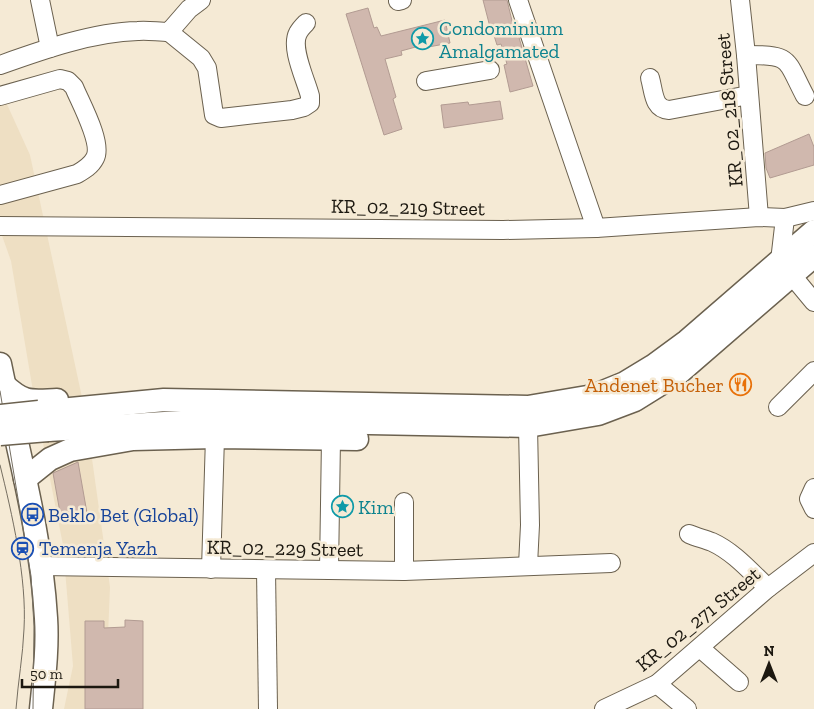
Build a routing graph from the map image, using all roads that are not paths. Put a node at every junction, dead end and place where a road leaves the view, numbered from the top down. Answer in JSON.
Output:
{"nodes":[{"id":1,"x":40,"y":0,"type":"edge"},
{"id":2,"x":518,"y":0,"type":"edge"},
{"id":3,"x":740,"y":0,"type":"edge"},
{"id":4,"x":191,"y":3,"type":"edge"},
{"id":5,"x":306,"y":23,"type":"dead end"},
{"id":6,"x":169,"y":32,"type":"junction"},
{"id":7,"x":50,"y":48,"type":"junction"},
{"id":8,"x":746,"y":55,"type":"junction"},
{"id":9,"x":0,"y":64,"type":"edge"},
{"id":10,"x":490,"y":70,"type":"dead end"},
{"id":11,"x":650,"y":78,"type":"dead end"},
{"id":12,"x":426,"y":81,"type":"dead end"},
{"id":13,"x":749,"y":95,"type":"junction"},
{"id":14,"x":0,"y":96,"type":"edge"},
{"id":15,"x":804,"y":96,"type":"dead end"},
{"id":16,"x":0,"y":195,"type":"edge"},
{"id":17,"x":814,"y":211,"type":"edge"},
{"id":18,"x":759,"y":217,"type":"junction"},
{"id":19,"x":785,"y":218,"type":"junction"},
{"id":20,"x":0,"y":226,"type":"edge"},
{"id":21,"x":596,"y":228,"type":"junction"},
{"id":22,"x":814,"y":231,"type":"edge"},
{"id":23,"x":814,"y":256,"type":"edge"},
{"id":24,"x":786,"y":268,"type":"junction"},
{"id":25,"x":814,"y":302,"type":"edge"},
{"id":26,"x":814,"y":371,"type":"edge"},
{"id":27,"x":2,"y":374,"type":"edge"},
{"id":28,"x":778,"y":406,"type":"dead end"},
{"id":29,"x":490,"y":407,"type":"junction"},
{"id":30,"x":0,"y":416,"type":"edge"},
{"id":31,"x":44,"y":421,"type":"junction"},
{"id":32,"x":473,"y":426,"type":"junction"},
{"id":33,"x":528,"y":426,"type":"junction"},
{"id":34,"x":0,"y":434,"type":"edge"},
{"id":35,"x":215,"y":437,"type":"junction"},
{"id":36,"x":331,"y":439,"type":"junction"},
{"id":37,"x":25,"y":479,"type":"junction"},
{"id":38,"x":814,"y":488,"type":"edge"},
{"id":39,"x":404,"y":502,"type":"dead end"},
{"id":40,"x":814,"y":509,"type":"edge"},
{"id":41,"x":689,"y":534,"type":"dead end"},
{"id":42,"x":814,"y":553,"type":"edge"},
{"id":43,"x":612,"y":563,"type":"dead end"},
{"id":44,"x":528,"y":565,"type":"junction"},
{"id":45,"x":41,"y":566,"type":"junction"},
{"id":46,"x":211,"y":569,"type":"junction"},
{"id":47,"x":266,"y":570,"type":"junction"},
{"id":48,"x":329,"y":570,"type":"junction"},
{"id":49,"x":404,"y":571,"type":"junction"},
{"id":50,"x":768,"y":588,"type":"junction"},
{"id":51,"x":700,"y":648,"type":"junction"},
{"id":52,"x":739,"y":682,"type":"dead end"},
{"id":53,"x":657,"y":684,"type":"junction"},
{"id":54,"x":41,"y":709,"type":"edge"},
{"id":55,"x":268,"y":709,"type":"edge"},
{"id":56,"x":604,"y":709,"type":"edge"},
{"id":57,"x":687,"y":709,"type":"edge"}],
"edges":[{"from":1,"to":7,"type":"street"},
{"from":2,"to":21,"type":"street"},
{"from":3,"to":8,"type":"street","name":"KR_02_218 Street"},
{"from":4,"to":6,"type":"street"},
{"from":5,"to":6,"type":"street"},
{"from":6,"to":7,"type":"street"},
{"from":7,"to":9,"type":"street"},
{"from":8,"to":13,"type":"street","name":"KR_02_218 Street"},
{"from":8,"to":15,"type":"street"},
{"from":10,"to":12,"type":"street"},
{"from":11,"to":13,"type":"street"},
{"from":13,"to":18,"type":"street","name":"KR_02_218 Street"},
{"from":14,"to":16,"type":"street"},
{"from":17,"to":19,"type":"street","name":"KR_02_219 Street"},
{"from":18,"to":19,"type":"street","name":"KR_02_219 Street"},
{"from":18,"to":21,"type":"street","name":"KR_02_219 Street"},
{"from":19,"to":24,"type":"street"},
{"from":20,"to":21,"type":"street","name":"KR_02_219 Street"},
{"from":22,"to":24,"type":"main road"},
{"from":23,"to":24,"type":"main road"},
{"from":24,"to":25,"type":"street"},
{"from":24,"to":29,"type":"main road"},
{"from":24,"to":33,"type":"main road"},
{"from":26,"to":28,"type":"street"},
{"from":27,"to":29,"type":"main road"},
{"from":27,"to":37,"type":"main road"},
{"from":29,"to":31,"type":"main road"},
{"from":30,"to":31,"type":"main road","bridge":true},
{"from":31,"to":32,"type":"main road"},
{"from":31,"to":34,"type":"main road","bridge":true},
{"from":32,"to":33,"type":"main road"},
{"from":32,"to":36,"type":"main road"},
{"from":33,"to":44,"type":"street"},
{"from":35,"to":36,"type":"main road"},
{"from":35,"to":37,"type":"main road"},
{"from":35,"to":46,"type":"street"},
{"from":36,"to":48,"type":"street"},
{"from":37,"to":45,"type":"main road"},
{"from":38,"to":40,"type":"street"},
{"from":39,"to":49,"type":"street"},
{"from":41,"to":50,"type":"street"},
{"from":42,"to":50,"type":"street","name":"KR_02_271 Street"},
{"from":43,"to":44,"type":"street","name":"KR_02_229 Street"},
{"from":44,"to":49,"type":"street","name":"KR_02_229 Street"},
{"from":45,"to":46,"type":"street","name":"KR_02_229 Street"},
{"from":45,"to":54,"type":"main road"},
{"from":46,"to":47,"type":"street","name":"KR_02_229 Street"},
{"from":47,"to":48,"type":"street","name":"KR_02_229 Street"},
{"from":47,"to":55,"type":"street"},
{"from":48,"to":49,"type":"street","name":"KR_02_229 Street"},
{"from":50,"to":51,"type":"street","name":"KR_02_271 Street"},
{"from":51,"to":52,"type":"street"},
{"from":51,"to":53,"type":"street","name":"KR_02_271 Street"},
{"from":53,"to":56,"type":"street","name":"KR_02_271 Street"},
{"from":53,"to":57,"type":"street"}]}
